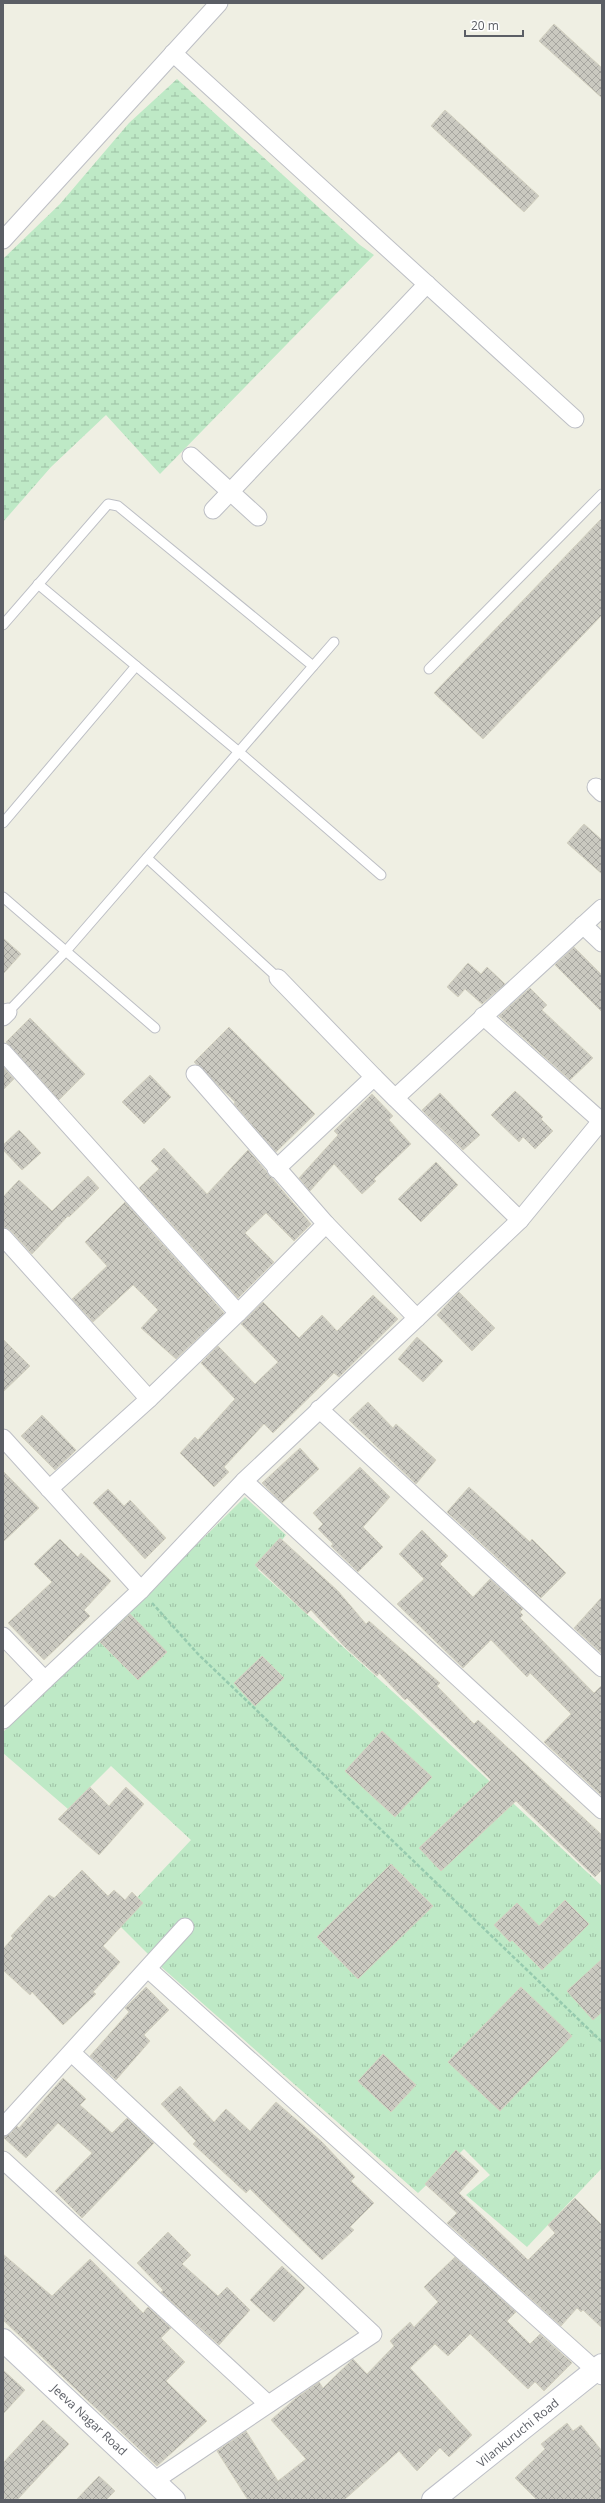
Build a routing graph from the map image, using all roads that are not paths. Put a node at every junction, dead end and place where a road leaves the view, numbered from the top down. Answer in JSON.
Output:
{"nodes":[{"id":1,"x":219,"y":3,"type":"edge"},
{"id":2,"x":173,"y":53,"type":"junction"},
{"id":3,"x":3,"y":240,"type":"edge"},
{"id":4,"x":427,"y":284,"type":"junction"},
{"id":5,"x":575,"y":418,"type":"dead end"},
{"id":6,"x":191,"y":456,"type":"dead end"},
{"id":7,"x":230,"y":491,"type":"junction"},
{"id":8,"x":602,"y":494,"type":"edge"},
{"id":9,"x":213,"y":510,"type":"dead end"},
{"id":10,"x":258,"y":517,"type":"dead end"},
{"id":11,"x":38,"y":584,"type":"junction"},
{"id":12,"x":3,"y":625,"type":"edge"},
{"id":13,"x":334,"y":642,"type":"dead end"},
{"id":14,"x":136,"y":666,"type":"junction"},
{"id":15,"x":313,"y":666,"type":"junction"},
{"id":16,"x":429,"y":669,"type":"dead end"},
{"id":17,"x":238,"y":752,"type":"junction"},
{"id":18,"x":3,"y":823,"type":"edge"},
{"id":19,"x":147,"y":858,"type":"junction"},
{"id":20,"x":381,"y":875,"type":"dead end"},
{"id":21,"x":3,"y":898,"type":"edge"},
{"id":22,"x":602,"y":908,"type":"edge"},
{"id":23,"x":583,"y":925,"type":"junction"},
{"id":24,"x":602,"y":943,"type":"edge"},
{"id":25,"x":66,"y":951,"type":"junction"},
{"id":26,"x":278,"y":978,"type":"joint"},
{"id":27,"x":5,"y":1015,"type":"edge"},
{"id":28,"x":483,"y":1016,"type":"junction"},
{"id":29,"x":155,"y":1028,"type":"dead end"},
{"id":30,"x":3,"y":1052,"type":"edge"},
{"id":31,"x":195,"y":1074,"type":"dead end"},
{"id":32,"x":374,"y":1077,"type":"junction"},
{"id":33,"x":396,"y":1098,"type":"junction"},
{"id":34,"x":602,"y":1121,"type":"edge"},
{"id":35,"x":276,"y":1169,"type":"junction"},
{"id":36,"x":520,"y":1220,"type":"junction"},
{"id":37,"x":326,"y":1224,"type":"junction"},
{"id":38,"x":3,"y":1237,"type":"edge"},
{"id":39,"x":238,"y":1313,"type":"junction"},
{"id":40,"x":417,"y":1318,"type":"junction"},
{"id":41,"x":149,"y":1398,"type":"junction"},
{"id":42,"x":319,"y":1409,"type":"junction"},
{"id":43,"x":3,"y":1438,"type":"edge"},
{"id":44,"x":244,"y":1481,"type":"junction"},
{"id":45,"x":49,"y":1489,"type":"junction"},
{"id":46,"x":141,"y":1590,"type":"junction"},
{"id":47,"x":3,"y":1636,"type":"edge"},
{"id":48,"x":602,"y":1668,"type":"edge"},
{"id":49,"x":45,"y":1680,"type":"junction"},
{"id":50,"x":3,"y":1720,"type":"edge"},
{"id":51,"x":602,"y":1810,"type":"edge"},
{"id":52,"x":185,"y":1927,"type":"dead end"},
{"id":53,"x":148,"y":1969,"type":"junction"},
{"id":54,"x":72,"y":2053,"type":"junction"},
{"id":55,"x":3,"y":2127,"type":"edge"},
{"id":56,"x":3,"y":2160,"type":"edge"},
{"id":57,"x":3,"y":2340,"type":"edge"},
{"id":58,"x":600,"y":2370,"type":"edge"},
{"id":59,"x":268,"y":2404,"type":"junction"},
{"id":60,"x":154,"y":2481,"type":"junction"},
{"id":61,"x":174,"y":2500,"type":"edge"},
{"id":62,"x":433,"y":2500,"type":"edge"}],
"edges":[{"from":1,"to":2,"type":"street"},
{"from":2,"to":3,"type":"street"},
{"from":2,"to":4,"type":"street"},
{"from":4,"to":5,"type":"street"},
{"from":4,"to":7,"type":"street"},
{"from":6,"to":7,"type":"street"},
{"from":7,"to":9,"type":"street"},
{"from":7,"to":10,"type":"street"},
{"from":8,"to":16,"type":"lane"},
{"from":11,"to":12,"type":"lane"},
{"from":11,"to":14,"type":"lane"},
{"from":11,"to":15,"type":"lane"},
{"from":13,"to":15,"type":"lane"},
{"from":14,"to":17,"type":"lane"},
{"from":14,"to":18,"type":"lane"},
{"from":15,"to":17,"type":"lane"},
{"from":17,"to":19,"type":"lane"},
{"from":17,"to":20,"type":"lane"},
{"from":19,"to":25,"type":"lane"},
{"from":19,"to":26,"type":"lane"},
{"from":21,"to":25,"type":"lane"},
{"from":22,"to":23,"type":"street"},
{"from":23,"to":24,"type":"street"},
{"from":23,"to":28,"type":"street"},
{"from":25,"to":27,"type":"lane"},
{"from":25,"to":29,"type":"lane"},
{"from":26,"to":32,"type":"street"},
{"from":28,"to":33,"type":"street"},
{"from":28,"to":34,"type":"street"},
{"from":30,"to":39,"type":"street"},
{"from":31,"to":35,"type":"street"},
{"from":32,"to":33,"type":"street"},
{"from":32,"to":35,"type":"street"},
{"from":33,"to":36,"type":"street"},
{"from":34,"to":36,"type":"street"},
{"from":35,"to":37,"type":"street"},
{"from":36,"to":40,"type":"street"},
{"from":37,"to":39,"type":"street"},
{"from":37,"to":40,"type":"street"},
{"from":38,"to":41,"type":"street"},
{"from":39,"to":41,"type":"street"},
{"from":40,"to":42,"type":"street"},
{"from":41,"to":45,"type":"street"},
{"from":42,"to":44,"type":"street"},
{"from":42,"to":48,"type":"street"},
{"from":43,"to":45,"type":"street"},
{"from":44,"to":46,"type":"street"},
{"from":44,"to":51,"type":"street"},
{"from":45,"to":46,"type":"street"},
{"from":46,"to":49,"type":"street"},
{"from":47,"to":49,"type":"street"},
{"from":49,"to":50,"type":"street"},
{"from":52,"to":53,"type":"street"},
{"from":53,"to":54,"type":"street"},
{"from":53,"to":58,"type":"street"},
{"from":54,"to":55,"type":"street"},
{"from":54,"to":59,"type":"street"},
{"from":56,"to":59,"type":"street"},
{"from":57,"to":60,"type":"street","name":"Jeeva Nagar Road"},
{"from":58,"to":62,"type":"street","name":"Vilankuruchi Road"},
{"from":59,"to":60,"type":"street"},
{"from":60,"to":61,"type":"street","name":"Jeeva Nagar Road"}]}
